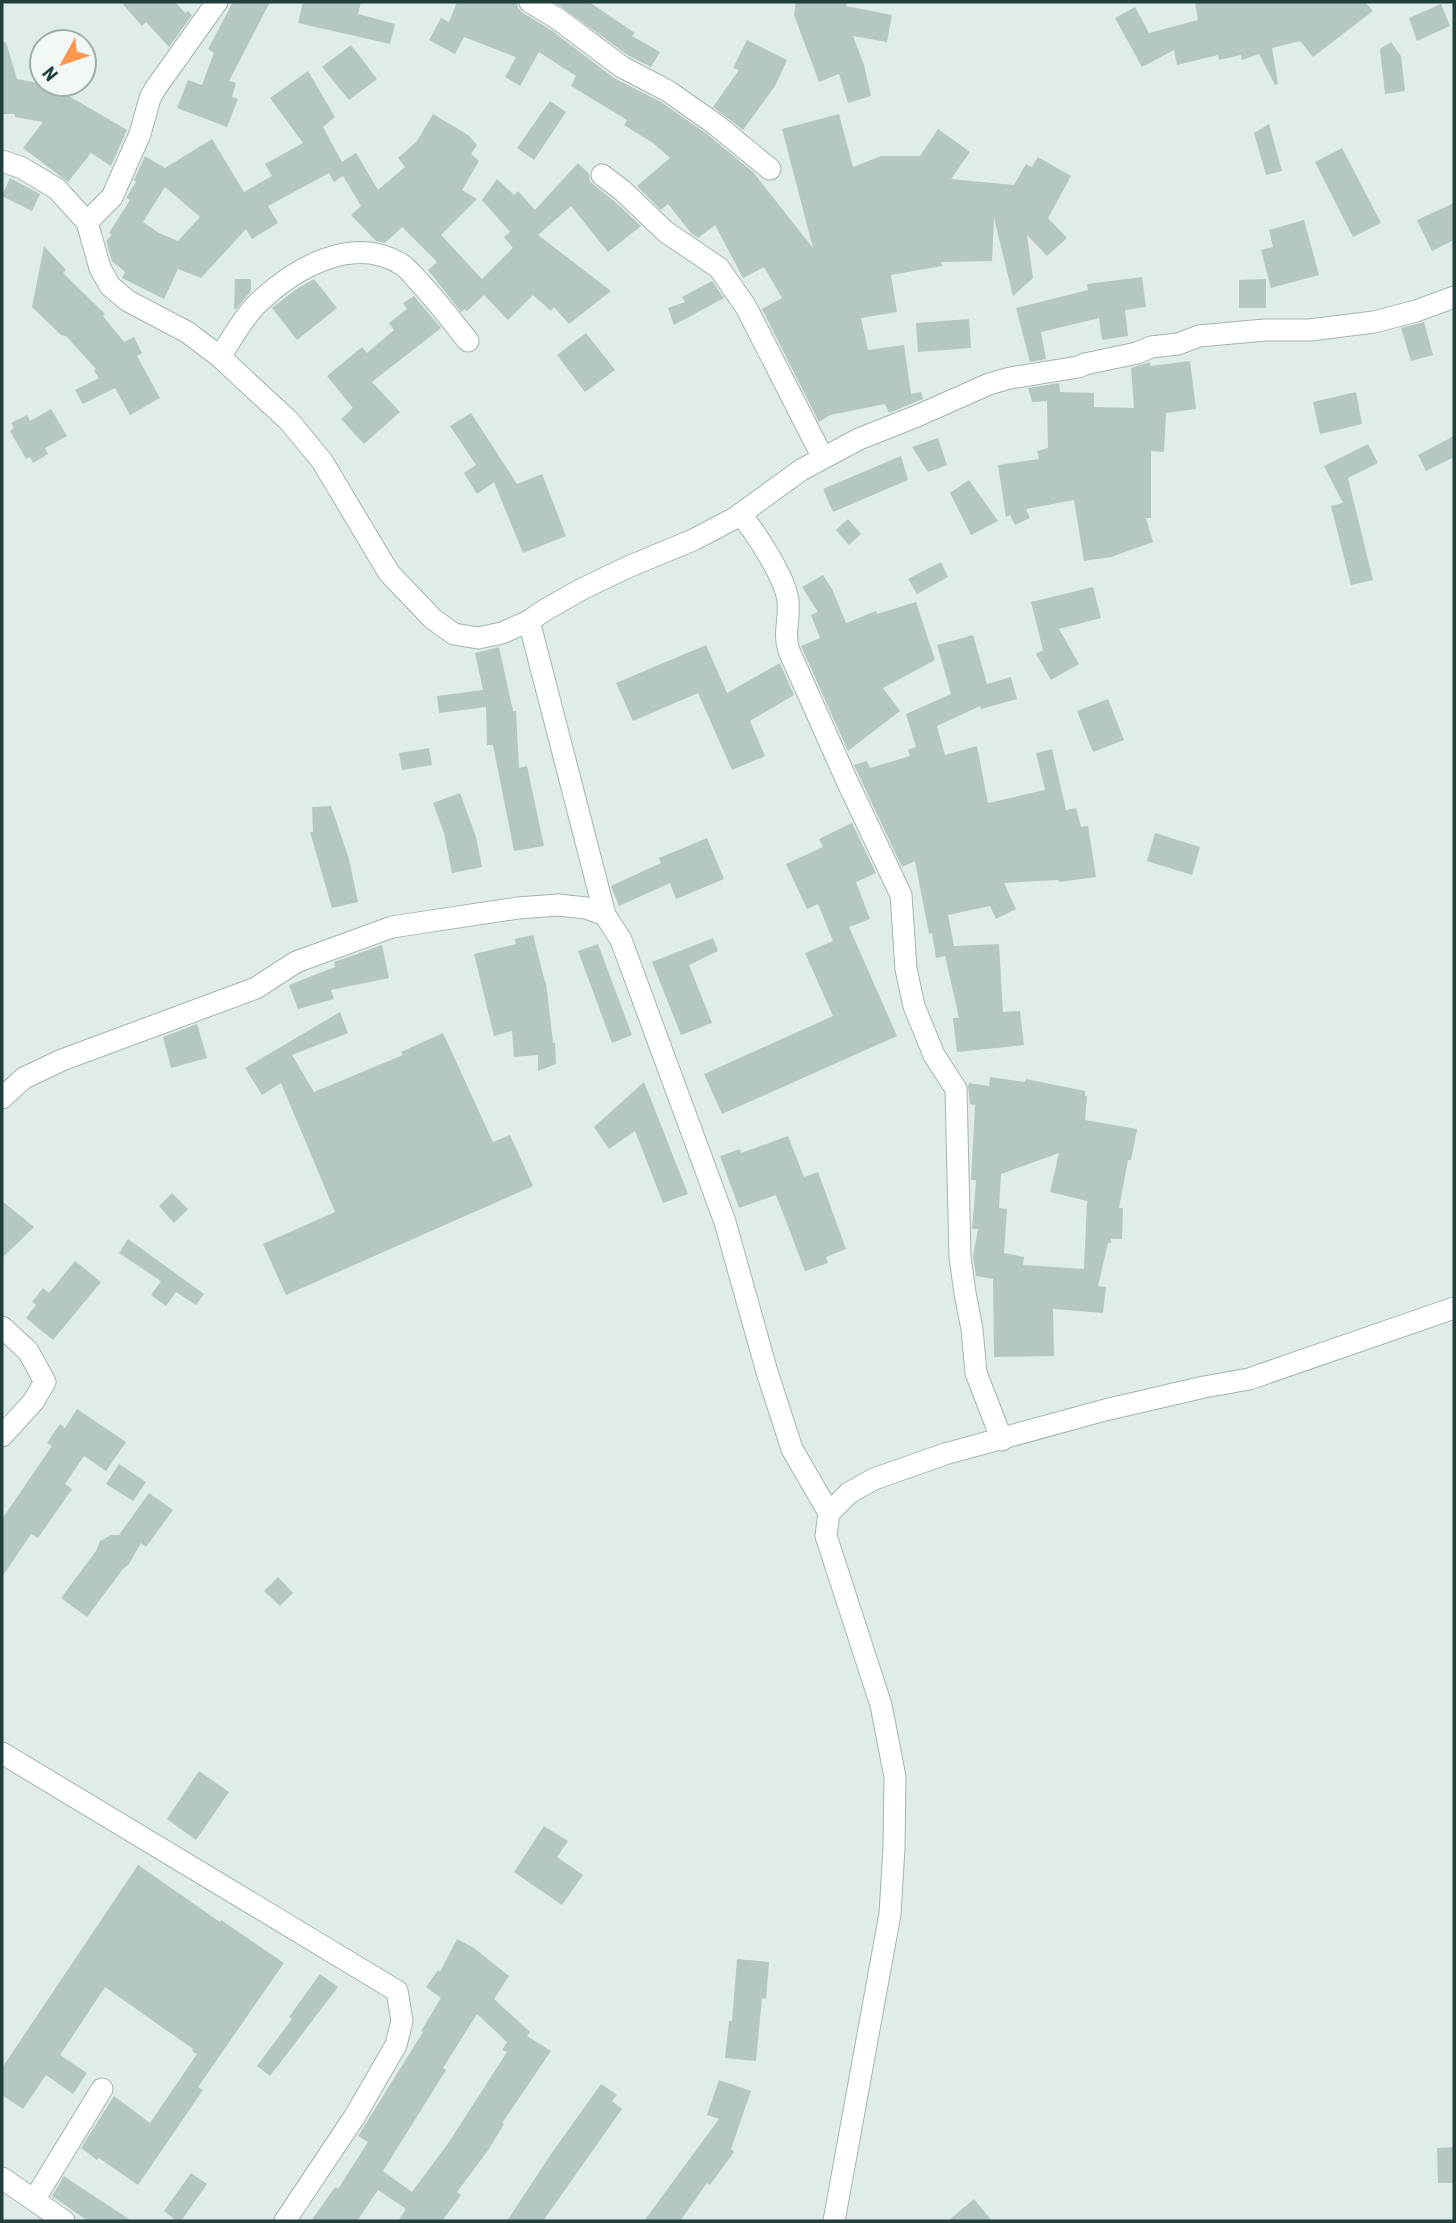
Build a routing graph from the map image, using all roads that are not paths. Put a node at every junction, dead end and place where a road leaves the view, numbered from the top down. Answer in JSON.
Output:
{"nodes":[{"id":1,"x":217,"y":2,"type":"edge"},
{"id":2,"x":530,"y":2,"type":"edge"},
{"id":3,"x":2,"y":162,"type":"edge"},
{"id":4,"x":770,"y":169,"type":"dead end"},
{"id":5,"x":601,"y":175,"type":"dead end"},
{"id":6,"x":87,"y":222,"type":"junction"},
{"id":7,"x":1454,"y":297,"type":"edge"},
{"id":8,"x":468,"y":341,"type":"dead end"},
{"id":9,"x":220,"y":357,"type":"junction"},
{"id":10,"x":823,"y":458,"type":"junction"},
{"id":11,"x":740,"y":514,"type":"junction"},
{"id":12,"x":529,"y":621,"type":"junction"},
{"id":13,"x":605,"y":915,"type":"junction"},
{"id":14,"x":2,"y":1098,"type":"edge"},
{"id":15,"x":1454,"y":1308,"type":"edge"},
{"id":16,"x":2,"y":1327,"type":"edge"},
{"id":17,"x":2,"y":1436,"type":"edge"},
{"id":18,"x":1002,"y":1440,"type":"junction"},
{"id":19,"x":829,"y":1513,"type":"junction"},
{"id":20,"x":2,"y":1753,"type":"edge"},
{"id":21,"x":102,"y":2089,"type":"dead end"},
{"id":22,"x":2,"y":2178,"type":"edge"},
{"id":23,"x":34,"y":2200,"type":"junction"},
{"id":24,"x":64,"y":2221,"type":"edge"},
{"id":25,"x":285,"y":2221,"type":"edge"},
{"id":26,"x":834,"y":2221,"type":"edge"}],
"edges":[{"from":1,"to":6,"type":"street"},
{"from":2,"to":4,"type":"street"},
{"from":3,"to":6,"type":"street"},
{"from":5,"to":10,"type":"street"},
{"from":6,"to":9,"type":"street"},
{"from":7,"to":10,"type":"street"},
{"from":8,"to":9,"type":"street"},
{"from":9,"to":12,"type":"street"},
{"from":10,"to":11,"type":"street"},
{"from":11,"to":12,"type":"street"},
{"from":11,"to":18,"type":"street"},
{"from":12,"to":13,"type":"street"},
{"from":13,"to":14,"type":"street"},
{"from":13,"to":19,"type":"street"},
{"from":15,"to":18,"type":"street"},
{"from":16,"to":17,"type":"street"},
{"from":18,"to":19,"type":"street"},
{"from":19,"to":26,"type":"street"},
{"from":20,"to":25,"type":"street"},
{"from":21,"to":23,"type":"street"},
{"from":22,"to":23,"type":"street"},
{"from":23,"to":24,"type":"street"}]}
